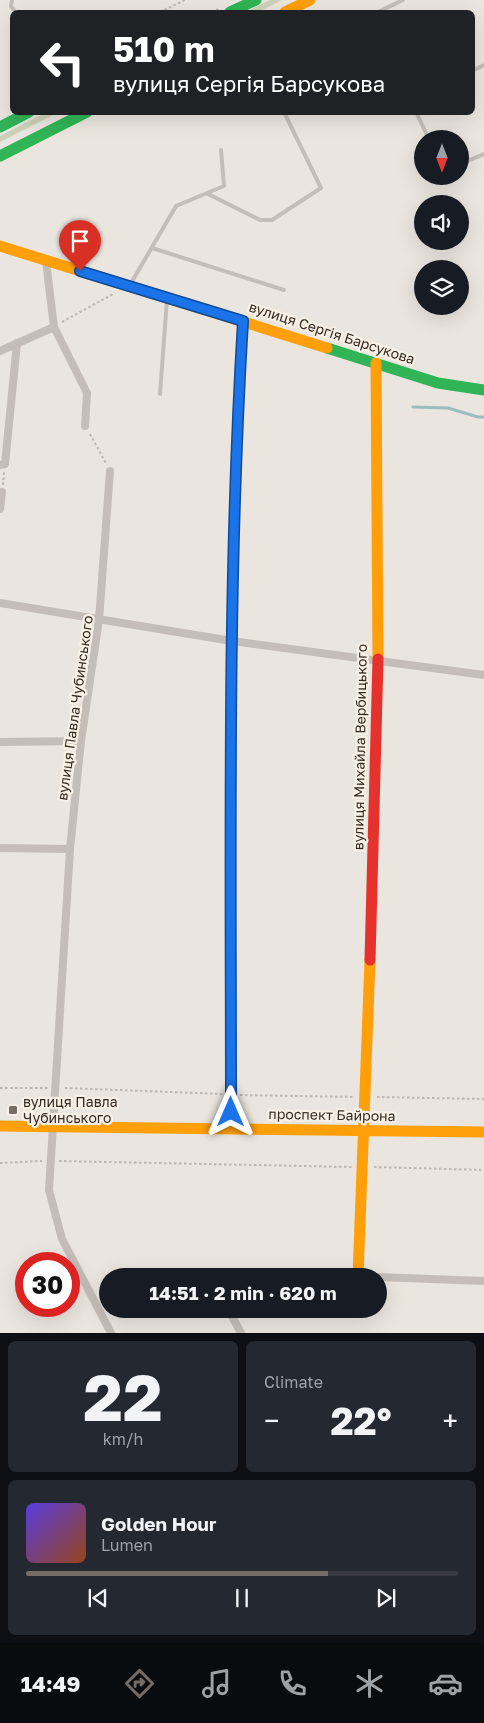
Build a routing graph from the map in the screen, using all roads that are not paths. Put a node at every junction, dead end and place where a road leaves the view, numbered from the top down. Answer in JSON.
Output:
{"nodes":[{"id":1,"x":256,"y":0,"type":"edge"},
{"id":2,"x":310,"y":0,"type":"edge"},
{"id":3,"x":403,"y":0,"type":"edge"},
{"id":4,"x":234,"y":10,"type":"edge"},
{"id":5,"x":289,"y":10,"type":"edge"},
{"id":6,"x":382,"y":10,"type":"edge"},
{"id":7,"x":23,"y":115,"type":"edge"},
{"id":8,"x":285,"y":115,"type":"edge"},
{"id":9,"x":417,"y":115,"type":"edge"},
{"id":10,"x":72,"y":116,"type":"edge"},
{"id":11,"x":0,"y":127,"type":"edge"},
{"id":12,"x":425,"y":130,"type":"edge"},
{"id":13,"x":221,"y":150,"type":"dead end"},
{"id":14,"x":484,"y":154,"type":"edge"},
{"id":15,"x":0,"y":156,"type":"edge"},
{"id":16,"x":469,"y":160,"type":"edge"},
{"id":17,"x":208,"y":194,"type":"junction"},
{"id":18,"x":0,"y":246,"type":"edge"},
{"id":19,"x":152,"y":248,"type":"junction"},
{"id":20,"x":46,"y":261,"type":"junction"},
{"id":21,"x":130,"y":285,"type":"junction"},
{"id":22,"x":284,"y":290,"type":"dead end"},
{"id":23,"x":167,"y":297,"type":"junction"},
{"id":24,"x":243,"y":321,"type":"junction"},
{"id":25,"x":54,"y":327,"type":"junction"},
{"id":26,"x":16,"y":343,"type":"junction"},
{"id":27,"x":0,"y":350,"type":"edge"},
{"id":28,"x":376,"y":363,"type":"junction"},
{"id":29,"x":484,"y":390,"type":"edge"},
{"id":30,"x":160,"y":394,"type":"dead end"},
{"id":31,"x":84,"y":426,"type":"road end"},
{"id":32,"x":2,"y":465,"type":"edge"},
{"id":33,"x":110,"y":471,"type":"road end"},
{"id":34,"x":2,"y":492,"type":"road end"},
{"id":35,"x":0,"y":509,"type":"edge"},
{"id":36,"x":0,"y":603,"type":"edge"},
{"id":37,"x":100,"y":620,"type":"junction"},
{"id":38,"x":232,"y":641,"type":"junction"},
{"id":39,"x":378,"y":662,"type":"junction"},
{"id":40,"x":484,"y":674,"type":"edge"},
{"id":41,"x":82,"y":741,"type":"junction"},
{"id":42,"x":0,"y":742,"type":"edge"},
{"id":43,"x":0,"y":848,"type":"edge"},
{"id":44,"x":70,"y":849,"type":"junction"},
{"id":45,"x":0,"y":1126,"type":"edge"},
{"id":46,"x":54,"y":1127,"type":"junction"},
{"id":47,"x":231,"y":1129,"type":"junction"},
{"id":48,"x":365,"y":1131,"type":"junction"},
{"id":49,"x":484,"y":1132,"type":"edge"},
{"id":50,"x":358,"y":1268,"type":"edge"},
{"id":51,"x":387,"y":1277,"type":"edge"},
{"id":52,"x":484,"y":1281,"type":"edge"},
{"id":53,"x":233,"y":1318,"type":"edge"},
{"id":54,"x":111,"y":1333,"type":"edge"},
{"id":55,"x":241,"y":1333,"type":"edge"}],
"edges":[{"from":1,"to":4,"type":"main road"},
{"from":2,"to":5,"type":"main road"},
{"from":3,"to":6,"type":"lane"},
{"from":7,"to":11,"type":"main road"},
{"from":8,"to":17,"type":"lane"},
{"from":9,"to":12,"type":"lane"},
{"from":10,"to":15,"type":"main road"},
{"from":13,"to":17,"type":"lane"},
{"from":14,"to":16,"type":"lane"},
{"from":17,"to":19,"type":"lane"},
{"from":18,"to":20,"type":"main road","name":"вулиця Сергія Барсукова"},
{"from":19,"to":21,"type":"lane"},
{"from":19,"to":22,"type":"lane"},
{"from":20,"to":21,"type":"main road","name":"вулиця Сергія Барсукова"},
{"from":20,"to":25,"type":"street"},
{"from":21,"to":23,"type":"main road","name":"вулиця Сергія Барсукова"},
{"from":23,"to":24,"type":"main road","name":"вулиця Сергія Барсукова"},
{"from":23,"to":30,"type":"lane"},
{"from":24,"to":28,"type":"main road","name":"вулиця Сергія Барсукова"},
{"from":24,"to":38,"type":"street"},
{"from":25,"to":26,"type":"street"},
{"from":25,"to":31,"type":"street"},
{"from":26,"to":27,"type":"street"},
{"from":26,"to":32,"type":"street"},
{"from":28,"to":29,"type":"main road","name":"вулиця Сергія Барсукова"},
{"from":28,"to":39,"type":"main road","name":"вулиця Михайла Вербицького"},
{"from":33,"to":37,"type":"street","name":"вулиця Павла Чубинського"},
{"from":34,"to":35,"type":"street"},
{"from":36,"to":37,"type":"street"},
{"from":37,"to":38,"type":"street"},
{"from":37,"to":41,"type":"street","name":"вулиця Павла Чубинського"},
{"from":38,"to":39,"type":"street"},
{"from":38,"to":47,"type":"street"},
{"from":39,"to":40,"type":"street"},
{"from":39,"to":48,"type":"main road","name":"вулиця Михайла Вербицького"},
{"from":41,"to":42,"type":"street"},
{"from":41,"to":44,"type":"street","name":"вулиця Павла Чубинського"},
{"from":43,"to":44,"type":"street"},
{"from":44,"to":46,"type":"street","name":"вулиця Павла Чубинського"},
{"from":45,"to":46,"type":"main road","name":"проспект Байрона"},
{"from":46,"to":47,"type":"main road","name":"проспект Байрона"},
{"from":46,"to":54,"type":"street","name":"вулиця Павла Чубинського"},
{"from":47,"to":48,"type":"main road","name":"проспект Байрона"},
{"from":48,"to":49,"type":"main road","name":"проспект Байрона"},
{"from":48,"to":50,"type":"main road","name":"вулиця Михайла Вербицького"},
{"from":51,"to":52,"type":"street"},
{"from":53,"to":55,"type":"street"}]}
